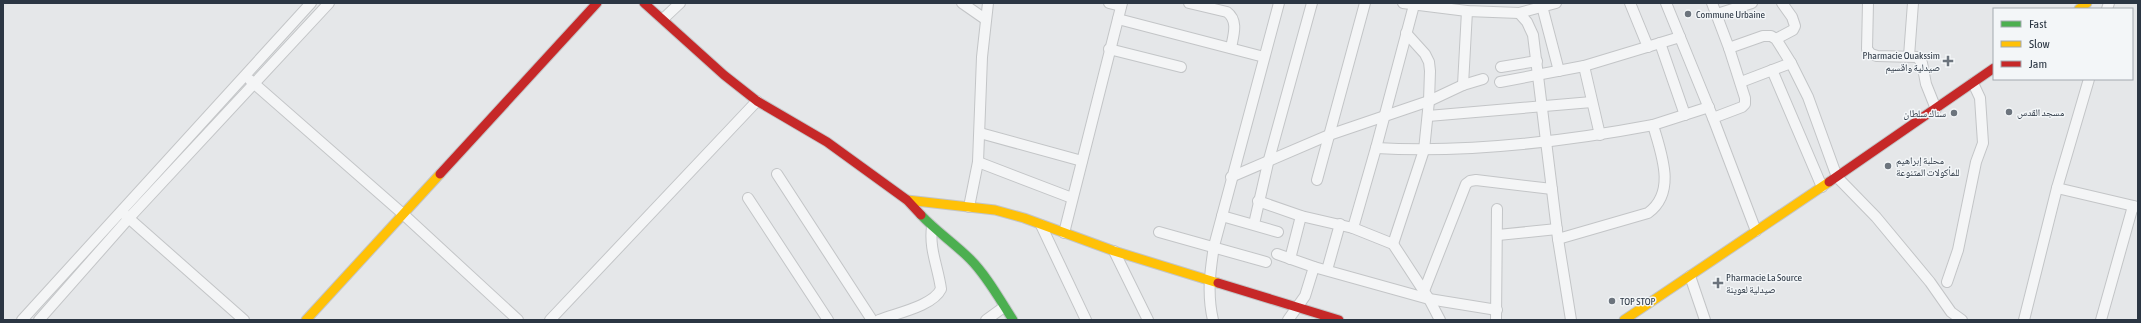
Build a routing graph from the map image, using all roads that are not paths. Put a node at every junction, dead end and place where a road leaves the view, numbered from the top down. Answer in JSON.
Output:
{"nodes":[{"id":1,"x":311,"y":3,"type":"edge"},
{"id":2,"x":329,"y":3,"type":"edge"},
{"id":3,"x":597,"y":3,"type":"edge"},
{"id":4,"x":644,"y":3,"type":"edge"},
{"id":5,"x":680,"y":3,"type":"edge"},
{"id":6,"x":962,"y":3,"type":"edge"},
{"id":7,"x":988,"y":3,"type":"edge"},
{"id":8,"x":1109,"y":3,"type":"edge"},
{"id":9,"x":1189,"y":3,"type":"edge"},
{"id":10,"x":1279,"y":3,"type":"edge"},
{"id":11,"x":1312,"y":3,"type":"edge"},
{"id":12,"x":1365,"y":3,"type":"edge"},
{"id":13,"x":1556,"y":3,"type":"edge"},
{"id":14,"x":1630,"y":3,"type":"edge"},
{"id":15,"x":1667,"y":3,"type":"edge"},
{"id":16,"x":1712,"y":3,"type":"edge"},
{"id":17,"x":1752,"y":3,"type":"edge"},
{"id":18,"x":1782,"y":3,"type":"edge"},
{"id":19,"x":1868,"y":3,"type":"edge"},
{"id":20,"x":1912,"y":3,"type":"edge"},
{"id":21,"x":1122,"y":4,"type":"edge"},
{"id":22,"x":1408,"y":4,"type":"edge"},
{"id":23,"x":1456,"y":6,"type":"edge"},
{"id":24,"x":1542,"y":6,"type":"junction"},
{"id":25,"x":1467,"y":11,"type":"junction"},
{"id":26,"x":1518,"y":13,"type":"junction"},
{"id":27,"x":1717,"y":14,"type":"junction"},
{"id":28,"x":985,"y":18,"type":"junction"},
{"id":29,"x":663,"y":19,"type":"junction"},
{"id":30,"x":1118,"y":19,"type":"junction"},
{"id":31,"x":1406,"y":33,"type":"junction"},
{"id":32,"x":1680,"y":37,"type":"junction"},
{"id":33,"x":1776,"y":40,"type":"junction"},
{"id":34,"x":1660,"y":43,"type":"junction"},
{"id":35,"x":1648,"y":47,"type":"junction"},
{"id":36,"x":1231,"y":48,"type":"junction"},
{"id":37,"x":1729,"y":48,"type":"junction"},
{"id":38,"x":1109,"y":49,"type":"junction"},
{"id":39,"x":1909,"y":56,"type":"junction"},
{"id":40,"x":1264,"y":57,"type":"junction"},
{"id":41,"x":1537,"y":61,"type":"junction"},
{"id":42,"x":1791,"y":63,"type":"junction"},
{"id":43,"x":1584,"y":66,"type":"junction"},
{"id":44,"x":1181,"y":67,"type":"dead end"},
{"id":45,"x":1500,"y":67,"type":"dead end"},
{"id":46,"x":1993,"y":69,"type":"edge"},
{"id":47,"x":1772,"y":70,"type":"junction"},
{"id":48,"x":1559,"y":71,"type":"junction"},
{"id":49,"x":1538,"y":75,"type":"junction"},
{"id":50,"x":246,"y":76,"type":"junction"},
{"id":51,"x":1483,"y":79,"type":"dead end"},
{"id":52,"x":2089,"y":80,"type":"edge"},
{"id":53,"x":1500,"y":82,"type":"dead end"},
{"id":54,"x":1741,"y":82,"type":"junction"},
{"id":55,"x":1973,"y":83,"type":"junction"},
{"id":56,"x":255,"y":84,"type":"junction"},
{"id":57,"x":1463,"y":85,"type":"junction"},
{"id":58,"x":757,"y":101,"type":"junction"},
{"id":59,"x":1430,"y":101,"type":"junction"},
{"id":60,"x":1592,"y":102,"type":"junction"},
{"id":61,"x":1541,"y":106,"type":"junction"},
{"id":62,"x":1709,"y":107,"type":"junction"},
{"id":63,"x":1936,"y":109,"type":"junction"},
{"id":64,"x":1686,"y":115,"type":"junction"},
{"id":65,"x":1385,"y":116,"type":"junction"},
{"id":66,"x":1428,"y":116,"type":"junction"},
{"id":67,"x":1713,"y":118,"type":"junction"},
{"id":68,"x":1653,"y":125,"type":"junction"},
{"id":69,"x":980,"y":133,"type":"junction"},
{"id":70,"x":1329,"y":135,"type":"junction"},
{"id":71,"x":1600,"y":135,"type":"junction"},
{"id":72,"x":1545,"y":142,"type":"junction"},
{"id":73,"x":1376,"y":148,"type":"junction"},
{"id":74,"x":1424,"y":150,"type":"junction"},
{"id":75,"x":1082,"y":161,"type":"junction"},
{"id":76,"x":978,"y":162,"type":"junction"},
{"id":77,"x":1268,"y":163,"type":"junction"},
{"id":78,"x":777,"y":174,"type":"dead end"},
{"id":79,"x":1231,"y":176,"type":"junction"},
{"id":80,"x":1837,"y":177,"type":"junction"},
{"id":81,"x":1317,"y":180,"type":"dead end"},
{"id":82,"x":1822,"y":187,"type":"junction"},
{"id":83,"x":2057,"y":188,"type":"junction"},
{"id":84,"x":1552,"y":189,"type":"junction"},
{"id":85,"x":748,"y":198,"type":"dead end"},
{"id":86,"x":1072,"y":198,"type":"junction"},
{"id":87,"x":907,"y":200,"type":"junction"},
{"id":88,"x":1258,"y":201,"type":"junction"},
{"id":89,"x":2136,"y":206,"type":"edge"},
{"id":90,"x":969,"y":207,"type":"junction"},
{"id":91,"x":1497,"y":209,"type":"dead end"},
{"id":92,"x":402,"y":214,"type":"junction"},
{"id":93,"x":125,"y":215,"type":"junction"},
{"id":94,"x":1222,"y":216,"type":"junction"},
{"id":95,"x":1301,"y":216,"type":"junction"},
{"id":96,"x":1254,"y":224,"type":"junction"},
{"id":97,"x":1340,"y":224,"type":"junction"},
{"id":98,"x":1041,"y":225,"type":"junction"},
{"id":99,"x":932,"y":227,"type":"junction"},
{"id":100,"x":1353,"y":228,"type":"junction"},
{"id":101,"x":1756,"y":231,"type":"junction"},
{"id":102,"x":1064,"y":232,"type":"junction"},
{"id":103,"x":1159,"y":232,"type":"dead end"},
{"id":104,"x":1278,"y":232,"type":"dead end"},
{"id":105,"x":1557,"y":234,"type":"junction"},
{"id":106,"x":1498,"y":235,"type":"junction"},
{"id":107,"x":1393,"y":244,"type":"junction"},
{"id":108,"x":1214,"y":246,"type":"junction"},
{"id":109,"x":1114,"y":251,"type":"junction"},
{"id":110,"x":1277,"y":254,"type":"dead end"},
{"id":111,"x":1290,"y":259,"type":"junction"},
{"id":112,"x":1266,"y":262,"type":"dead end"},
{"id":113,"x":1314,"y":266,"type":"junction"},
{"id":114,"x":1327,"y":270,"type":"junction"},
{"id":115,"x":1690,"y":276,"type":"junction"},
{"id":116,"x":1209,"y":280,"type":"junction"},
{"id":117,"x":1947,"y":282,"type":"dead end"},
{"id":118,"x":1426,"y":295,"type":"junction"},
{"id":119,"x":1004,"y":307,"type":"junction"},
{"id":120,"x":1296,"y":308,"type":"junction"},
{"id":121,"x":1496,"y":315,"type":"edge"},
{"id":122,"x":22,"y":320,"type":"edge"},
{"id":123,"x":39,"y":320,"type":"edge"},
{"id":124,"x":244,"y":320,"type":"edge"},
{"id":125,"x":306,"y":320,"type":"edge"},
{"id":126,"x":518,"y":320,"type":"edge"},
{"id":127,"x":550,"y":320,"type":"edge"},
{"id":128,"x":828,"y":320,"type":"edge"},
{"id":129,"x":872,"y":320,"type":"edge"},
{"id":130,"x":879,"y":320,"type":"edge"},
{"id":131,"x":986,"y":320,"type":"edge"},
{"id":132,"x":1013,"y":320,"type":"edge"},
{"id":133,"x":1086,"y":320,"type":"edge"},
{"id":134,"x":1148,"y":320,"type":"edge"},
{"id":135,"x":1213,"y":320,"type":"edge"},
{"id":136,"x":1288,"y":320,"type":"edge"},
{"id":137,"x":1339,"y":320,"type":"edge"},
{"id":138,"x":1440,"y":320,"type":"edge"},
{"id":139,"x":1571,"y":320,"type":"edge"},
{"id":140,"x":1624,"y":320,"type":"edge"},
{"id":141,"x":1705,"y":320,"type":"edge"},
{"id":142,"x":1962,"y":320,"type":"edge"},
{"id":143,"x":2024,"y":320,"type":"edge"},
{"id":144,"x":2101,"y":320,"type":"edge"}],
"edges":[{"from":1,"to":50,"type":"street"},
{"from":2,"to":56,"type":"street"},
{"from":3,"to":92,"type":"street"},
{"from":4,"to":29,"type":"street"},
{"from":5,"to":29,"type":"street"},
{"from":6,"to":28,"type":"street"},
{"from":7,"to":28,"type":"street"},
{"from":8,"to":21,"type":"street"},
{"from":9,"to":36,"type":"street"},
{"from":10,"to":40,"type":"street"},
{"from":11,"to":77,"type":"street"},
{"from":12,"to":70,"type":"street"},
{"from":13,"to":24,"type":"street"},
{"from":14,"to":35,"type":"street"},
{"from":15,"to":32,"type":"street"},
{"from":16,"to":27,"type":"street"},
{"from":17,"to":27,"type":"street"},
{"from":18,"to":33,"type":"street"},
{"from":19,"to":39,"type":"street"},
{"from":20,"to":39,"type":"street"},
{"from":21,"to":30,"type":"street"},
{"from":22,"to":23,"type":"street"},
{"from":22,"to":31,"type":"street"},
{"from":23,"to":25,"type":"street"},
{"from":24,"to":26,"type":"street"},
{"from":24,"to":48,"type":"street"},
{"from":25,"to":26,"type":"street"},
{"from":25,"to":57,"type":"street"},
{"from":26,"to":41,"type":"street"},
{"from":27,"to":37,"type":"street"},
{"from":28,"to":69,"type":"street"},
{"from":29,"to":58,"type":"street"},
{"from":30,"to":36,"type":"street"},
{"from":30,"to":38,"type":"street"},
{"from":31,"to":59,"type":"street"},
{"from":31,"to":65,"type":"street"},
{"from":32,"to":34,"type":"street"},
{"from":32,"to":62,"type":"street"},
{"from":33,"to":37,"type":"street"},
{"from":33,"to":42,"type":"street"},
{"from":34,"to":35,"type":"street"},
{"from":34,"to":64,"type":"street"},
{"from":35,"to":43,"type":"street"},
{"from":36,"to":40,"type":"street"},
{"from":37,"to":54,"type":"street"},
{"from":38,"to":44,"type":"street"},
{"from":38,"to":75,"type":"street"},
{"from":39,"to":63,"type":"street"},
{"from":40,"to":79,"type":"street"},
{"from":41,"to":45,"type":"street"},
{"from":41,"to":49,"type":"street"},
{"from":42,"to":47,"type":"street"},
{"from":42,"to":80,"type":"street"},
{"from":43,"to":48,"type":"street"},
{"from":43,"to":60,"type":"street"},
{"from":46,"to":55,"type":"street"},
{"from":47,"to":54,"type":"street"},
{"from":47,"to":82,"type":"street"},
{"from":48,"to":49,"type":"street"},
{"from":49,"to":53,"type":"street"},
{"from":49,"to":61,"type":"street"},
{"from":50,"to":56,"type":"street"},
{"from":50,"to":93,"type":"street"},
{"from":51,"to":57,"type":"street"},
{"from":52,"to":83,"type":"street"},
{"from":54,"to":67,"type":"street"},
{"from":55,"to":63,"type":"street"},
{"from":55,"to":117,"type":"street"},
{"from":56,"to":92,"type":"street"},
{"from":56,"to":93,"type":"street"},
{"from":57,"to":59,"type":"street"},
{"from":58,"to":87,"type":"street"},
{"from":58,"to":127,"type":"street"},
{"from":59,"to":65,"type":"street"},
{"from":59,"to":66,"type":"street"},
{"from":60,"to":61,"type":"street"},
{"from":60,"to":71,"type":"street"},
{"from":61,"to":66,"type":"street"},
{"from":61,"to":72,"type":"street"},
{"from":62,"to":64,"type":"street"},
{"from":62,"to":67,"type":"street"},
{"from":63,"to":80,"type":"street"},
{"from":64,"to":68,"type":"street"},
{"from":65,"to":70,"type":"street"},
{"from":65,"to":73,"type":"street"},
{"from":66,"to":74,"type":"street"},
{"from":67,"to":101,"type":"street"},
{"from":68,"to":71,"type":"street"},
{"from":68,"to":105,"type":"street"},
{"from":69,"to":75,"type":"street"},
{"from":69,"to":76,"type":"street"},
{"from":70,"to":77,"type":"street"},
{"from":70,"to":81,"type":"street"},
{"from":71,"to":72,"type":"street"},
{"from":72,"to":74,"type":"street"},
{"from":72,"to":84,"type":"street"},
{"from":73,"to":74,"type":"street"},
{"from":73,"to":100,"type":"street"},
{"from":74,"to":107,"type":"street"},
{"from":75,"to":86,"type":"street"},
{"from":76,"to":86,"type":"street"},
{"from":76,"to":90,"type":"street"},
{"from":77,"to":79,"type":"street"},
{"from":77,"to":88,"type":"street"},
{"from":78,"to":129,"type":"street"},
{"from":79,"to":94,"type":"street"},
{"from":80,"to":82,"type":"street"},
{"from":80,"to":142,"type":"street"},
{"from":82,"to":101,"type":"street"},
{"from":83,"to":89,"type":"street"},
{"from":83,"to":143,"type":"street"},
{"from":84,"to":105,"type":"street"},
{"from":84,"to":118,"type":"street"},
{"from":85,"to":128,"type":"street"},
{"from":86,"to":102,"type":"street"},
{"from":87,"to":90,"type":"street"},
{"from":87,"to":99,"type":"street"},
{"from":88,"to":95,"type":"street"},
{"from":88,"to":96,"type":"street"},
{"from":89,"to":144,"type":"street"},
{"from":90,"to":98,"type":"street"},
{"from":91,"to":106,"type":"street"},
{"from":92,"to":125,"type":"street"},
{"from":92,"to":126,"type":"street"},
{"from":93,"to":122,"type":"street"},
{"from":93,"to":123,"type":"street"},
{"from":93,"to":124,"type":"street"},
{"from":94,"to":96,"type":"street"},
{"from":94,"to":108,"type":"street"},
{"from":95,"to":97,"type":"street"},
{"from":95,"to":111,"type":"street"},
{"from":96,"to":104,"type":"street"},
{"from":97,"to":100,"type":"street"},
{"from":97,"to":114,"type":"street"},
{"from":98,"to":102,"type":"street"},
{"from":98,"to":133,"type":"street"},
{"from":99,"to":119,"type":"street"},
{"from":99,"to":130,"type":"street"},
{"from":100,"to":107,"type":"street"},
{"from":101,"to":115,"type":"street"},
{"from":102,"to":109,"type":"street"},
{"from":103,"to":108,"type":"street"},
{"from":105,"to":106,"type":"street"},
{"from":105,"to":139,"type":"street"},
{"from":106,"to":121,"type":"street"},
{"from":107,"to":118,"type":"street"},
{"from":108,"to":112,"type":"street"},
{"from":108,"to":116,"type":"street"},
{"from":109,"to":116,"type":"street"},
{"from":109,"to":134,"type":"street"},
{"from":110,"to":111,"type":"street"},
{"from":111,"to":113,"type":"street"},
{"from":113,"to":114,"type":"street"},
{"from":113,"to":120,"type":"street"},
{"from":114,"to":118,"type":"street"},
{"from":115,"to":140,"type":"street"},
{"from":115,"to":141,"type":"street"},
{"from":116,"to":120,"type":"street"},
{"from":116,"to":135,"type":"street"},
{"from":118,"to":121,"type":"street"},
{"from":118,"to":138,"type":"street"},
{"from":119,"to":131,"type":"street"},
{"from":119,"to":132,"type":"street"},
{"from":120,"to":136,"type":"street"},
{"from":120,"to":137,"type":"street"}]}
